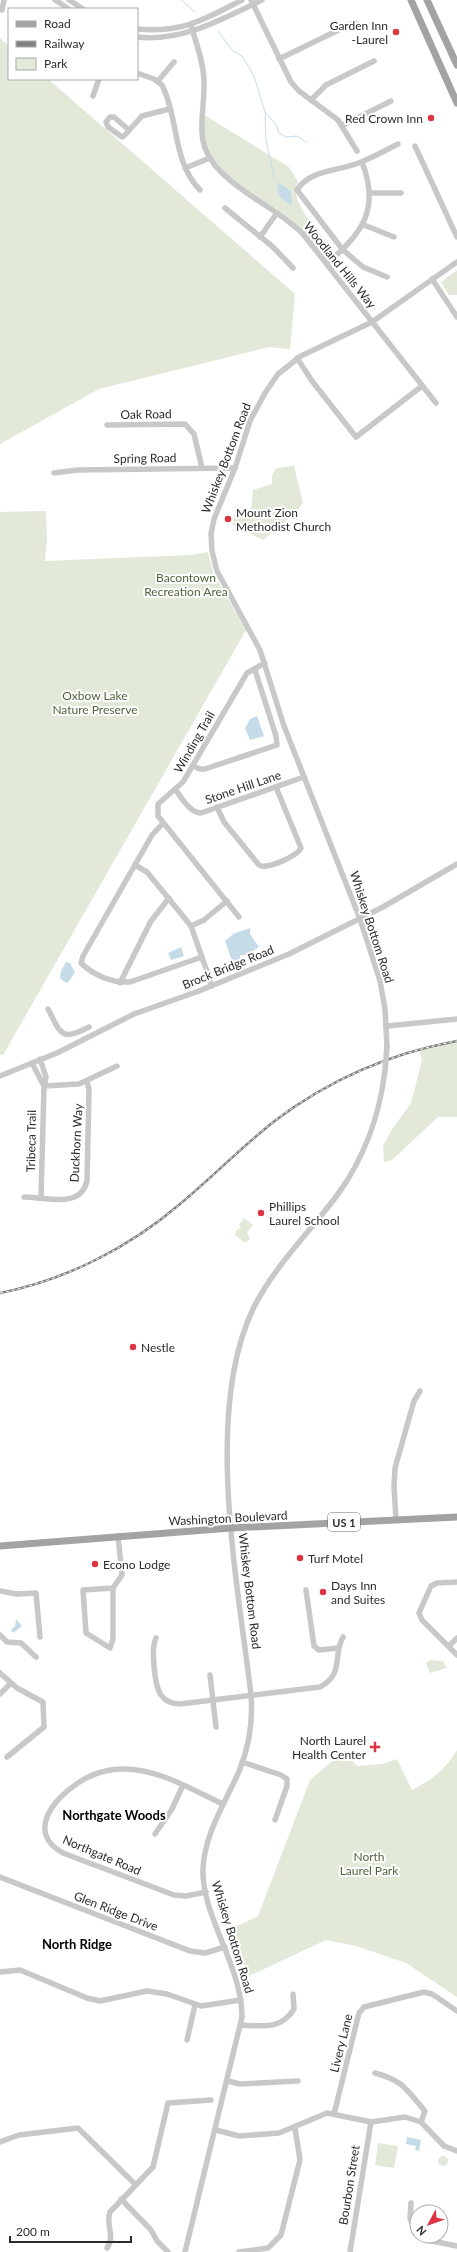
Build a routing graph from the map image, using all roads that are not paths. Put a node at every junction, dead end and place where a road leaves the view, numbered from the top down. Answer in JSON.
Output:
{"nodes":[{"id":1,"x":4,"y":0,"type":"edge"},
{"id":2,"x":55,"y":0,"type":"edge"},
{"id":3,"x":69,"y":0,"type":"edge"},
{"id":4,"x":242,"y":0,"type":"edge"},
{"id":5,"x":262,"y":0,"type":"edge"},
{"id":6,"x":411,"y":0,"type":"edge"},
{"id":7,"x":428,"y":0,"type":"edge"},
{"id":8,"x":252,"y":2,"type":"edge"},
{"id":9,"x":67,"y":8,"type":"edge"},
{"id":10,"x":81,"y":8,"type":"edge"},
{"id":11,"x":1,"y":10,"type":"edge"},
{"id":12,"x":355,"y":22,"type":"dead end"},
{"id":13,"x":192,"y":28,"type":"junction"},
{"id":14,"x":138,"y":29,"type":"edge"},
{"id":15,"x":138,"y":37,"type":"edge"},
{"id":16,"x":279,"y":59,"type":"junction"},
{"id":17,"x":374,"y":61,"type":"dead end"},
{"id":18,"x":174,"y":62,"type":"dead end"},
{"id":19,"x":457,"y":65,"type":"edge"},
{"id":20,"x":138,"y":72,"type":"edge"},
{"id":21,"x":99,"y":80,"type":"edge"},
{"id":22,"x":158,"y":81,"type":"junction"},
{"id":23,"x":93,"y":96,"type":"dead end"},
{"id":24,"x":311,"y":100,"type":"junction"},
{"id":25,"x":391,"y":101,"type":"dead end"},
{"id":26,"x":457,"y":103,"type":"edge"},
{"id":27,"x":169,"y":109,"type":"junction"},
{"id":28,"x":343,"y":125,"type":"junction"},
{"id":29,"x":129,"y":130,"type":"dead end"},
{"id":30,"x":398,"y":144,"type":"dead end"},
{"id":31,"x":415,"y":146,"type":"dead end"},
{"id":32,"x":357,"y":151,"type":"dead end"},
{"id":33,"x":210,"y":158,"type":"junction"},
{"id":34,"x":362,"y":162,"type":"junction"},
{"id":35,"x":185,"y":168,"type":"junction"},
{"id":36,"x":200,"y":190,"type":"dead end"},
{"id":37,"x":371,"y":192,"type":"junction"},
{"id":38,"x":401,"y":193,"type":"dead end"},
{"id":39,"x":225,"y":208,"type":"dead end"},
{"id":40,"x":277,"y":213,"type":"junction"},
{"id":41,"x":364,"y":225,"type":"junction"},
{"id":42,"x":260,"y":237,"type":"junction"},
{"id":43,"x":394,"y":237,"type":"dead end"},
{"id":44,"x":457,"y":237,"type":"edge"},
{"id":45,"x":343,"y":250,"type":"junction"},
{"id":46,"x":457,"y":262,"type":"edge"},
{"id":47,"x":327,"y":263,"type":"junction"},
{"id":48,"x":293,"y":268,"type":"dead end"},
{"id":49,"x":387,"y":277,"type":"dead end"},
{"id":50,"x":432,"y":279,"type":"junction"},
{"id":51,"x":457,"y":317,"type":"edge"},
{"id":52,"x":372,"y":322,"type":"junction"},
{"id":53,"x":297,"y":358,"type":"junction"},
{"id":54,"x":422,"y":386,"type":"junction"},
{"id":55,"x":436,"y":403,"type":"dead end"},
{"id":56,"x":107,"y":425,"type":"dead end"},
{"id":57,"x":202,"y":468,"type":"junction"},
{"id":58,"x":235,"y":468,"type":"junction"},
{"id":59,"x":54,"y":473,"type":"dead end"},
{"id":60,"x":265,"y":663,"type":"junction"},
{"id":61,"x":268,"y":669,"type":"junction"},
{"id":62,"x":255,"y":670,"type":"junction"},
{"id":63,"x":193,"y":766,"type":"junction"},
{"id":64,"x":304,"y":777,"type":"junction"},
{"id":65,"x":276,"y":787,"type":"junction"},
{"id":66,"x":175,"y":789,"type":"junction"},
{"id":67,"x":217,"y":808,"type":"junction"},
{"id":68,"x":163,"y":823,"type":"junction"},
{"id":69,"x":457,"y":864,"type":"edge"},
{"id":70,"x":136,"y":865,"type":"junction"},
{"id":71,"x":169,"y":898,"type":"junction"},
{"id":72,"x":227,"y":901,"type":"junction"},
{"id":73,"x":239,"y":917,"type":"dead end"},
{"id":74,"x":360,"y":919,"type":"junction"},
{"id":75,"x":191,"y":926,"type":"junction"},
{"id":76,"x":202,"y":957,"type":"junction"},
{"id":77,"x":120,"y":983,"type":"junction"},
{"id":78,"x":212,"y":986,"type":"junction"},
{"id":79,"x":48,"y":1009,"type":"dead end"},
{"id":80,"x":457,"y":1019,"type":"edge"},
{"id":81,"x":387,"y":1026,"type":"junction"},
{"id":82,"x":89,"y":1027,"type":"dead end"},
{"id":83,"x":69,"y":1036,"type":"junction"},
{"id":84,"x":74,"y":1045,"type":"junction"},
{"id":85,"x":40,"y":1059,"type":"junction"},
{"id":86,"x":32,"y":1063,"type":"junction"},
{"id":87,"x":117,"y":1066,"type":"dead end"},
{"id":88,"x":0,"y":1076,"type":"edge"},
{"id":89,"x":87,"y":1082,"type":"junction"},
{"id":90,"x":44,"y":1086,"type":"junction"},
{"id":91,"x":41,"y":1197,"type":"junction"},
{"id":92,"x":24,"y":1198,"type":"dead end"},
{"id":93,"x":420,"y":1390,"type":"dead end"},
{"id":94,"x":457,"y":1518,"type":"edge"},
{"id":95,"x":396,"y":1520,"type":"junction"},
{"id":96,"x":231,"y":1528,"type":"junction"},
{"id":97,"x":118,"y":1536,"type":"junction"},
{"id":98,"x":0,"y":1546,"type":"edge"},
{"id":99,"x":457,"y":1582,"type":"edge"},
{"id":100,"x":113,"y":1588,"type":"junction"},
{"id":101,"x":306,"y":1590,"type":"dead end"},
{"id":102,"x":0,"y":1591,"type":"edge"},
{"id":103,"x":0,"y":1635,"type":"edge"},
{"id":104,"x":40,"y":1637,"type":"dead end"},
{"id":105,"x":343,"y":1637,"type":"dead end"},
{"id":106,"x":156,"y":1638,"type":"dead end"},
{"id":107,"x":457,"y":1638,"type":"edge"},
{"id":108,"x":449,"y":1646,"type":"junction"},
{"id":109,"x":338,"y":1648,"type":"junction"},
{"id":110,"x":457,"y":1655,"type":"edge"},
{"id":111,"x":36,"y":1656,"type":"dead end"},
{"id":112,"x":0,"y":1673,"type":"edge"},
{"id":113,"x":210,"y":1676,"type":"dead end"},
{"id":114,"x":11,"y":1683,"type":"junction"},
{"id":115,"x":0,"y":1694,"type":"edge"},
{"id":116,"x":251,"y":1695,"type":"junction"},
{"id":117,"x":212,"y":1700,"type":"junction"},
{"id":118,"x":216,"y":1727,"type":"dead end"},
{"id":119,"x":7,"y":1757,"type":"dead end"},
{"id":120,"x":242,"y":1762,"type":"junction"},
{"id":121,"x":183,"y":1785,"type":"junction"},
{"id":122,"x":223,"y":1804,"type":"junction"},
{"id":123,"x":276,"y":1820,"type":"dead end"},
{"id":124,"x":155,"y":1834,"type":"dead end"},
{"id":125,"x":0,"y":1877,"type":"edge"},
{"id":126,"x":206,"y":1892,"type":"junction"},
{"id":127,"x":225,"y":1947,"type":"junction"},
{"id":128,"x":0,"y":1972,"type":"edge"},
{"id":129,"x":293,"y":1994,"type":"dead end"},
{"id":130,"x":241,"y":2000,"type":"junction"},
{"id":131,"x":195,"y":2005,"type":"junction"},
{"id":132,"x":457,"y":2011,"type":"edge"},
{"id":133,"x":242,"y":2025,"type":"junction"},
{"id":134,"x":187,"y":2040,"type":"dead end"},
{"id":135,"x":375,"y":2073,"type":"dead end"},
{"id":136,"x":228,"y":2081,"type":"junction"},
{"id":137,"x":298,"y":2081,"type":"dead end"},
{"id":138,"x":211,"y":2100,"type":"dead end"},
{"id":139,"x":334,"y":2114,"type":"junction"},
{"id":140,"x":371,"y":2122,"type":"junction"},
{"id":141,"x":421,"y":2122,"type":"junction"},
{"id":142,"x":295,"y":2128,"type":"junction"},
{"id":143,"x":216,"y":2130,"type":"junction"},
{"id":144,"x":0,"y":2142,"type":"edge"},
{"id":145,"x":457,"y":2151,"type":"edge"},
{"id":146,"x":136,"y":2185,"type":"junction"},
{"id":147,"x":121,"y":2199,"type":"junction"},
{"id":148,"x":447,"y":2244,"type":"edge"},
{"id":149,"x":457,"y":2246,"type":"edge"},
{"id":150,"x":106,"y":2248,"type":"dead end"},
{"id":151,"x":270,"y":2250,"type":"edge"},
{"id":152,"x":168,"y":2252,"type":"edge"},
{"id":153,"x":185,"y":2252,"type":"edge"},
{"id":154,"x":239,"y":2252,"type":"edge"},
{"id":155,"x":350,"y":2252,"type":"edge"}],
"edges":[{"from":1,"to":11,"type":"street"},
{"from":2,"to":9,"type":"street"},
{"from":3,"to":10,"type":"street"},
{"from":4,"to":13,"type":"street"},
{"from":5,"to":8,"type":"street"},
{"from":6,"to":26,"type":"main road"},
{"from":7,"to":19,"type":"main road"},
{"from":8,"to":13,"type":"street"},
{"from":8,"to":16,"type":"street"},
{"from":12,"to":16,"type":"street"},
{"from":13,"to":14,"type":"street"},
{"from":13,"to":15,"type":"street"},
{"from":13,"to":33,"type":"street","name":"Woodland Hills Way"},
{"from":16,"to":24,"type":"street"},
{"from":17,"to":24,"type":"street"},
{"from":18,"to":22,"type":"street"},
{"from":20,"to":22,"type":"street"},
{"from":21,"to":23,"type":"street"},
{"from":22,"to":27,"type":"street"},
{"from":24,"to":28,"type":"street"},
{"from":25,"to":28,"type":"street"},
{"from":27,"to":29,"type":"street"},
{"from":27,"to":35,"type":"street"},
{"from":28,"to":32,"type":"street"},
{"from":30,"to":34,"type":"street"},
{"from":31,"to":44,"type":"street"},
{"from":33,"to":35,"type":"street"},
{"from":33,"to":40,"type":"street","name":"Woodland Hills Way"},
{"from":34,"to":37,"type":"street"},
{"from":34,"to":45,"type":"street"},
{"from":35,"to":36,"type":"street"},
{"from":37,"to":38,"type":"street"},
{"from":37,"to":41,"type":"street"},
{"from":39,"to":42,"type":"street"},
{"from":40,"to":42,"type":"street"},
{"from":40,"to":47,"type":"street","name":"Woodland Hills Way"},
{"from":41,"to":43,"type":"street"},
{"from":41,"to":45,"type":"street"},
{"from":42,"to":48,"type":"street"},
{"from":45,"to":47,"type":"street"},
{"from":45,"to":49,"type":"street"},
{"from":46,"to":50,"type":"street","name":"Whiskey Bottom Road"},
{"from":47,"to":52,"type":"street","name":"Woodland Hills Way"},
{"from":50,"to":51,"type":"street"},
{"from":50,"to":52,"type":"street","name":"Whiskey Bottom Road"},
{"from":52,"to":53,"type":"street","name":"Whiskey Bottom Road"},
{"from":52,"to":54,"type":"street","name":"Woodland Hills Way"},
{"from":53,"to":54,"type":"street"},
{"from":53,"to":58,"type":"street","name":"Whiskey Bottom Road"},
{"from":54,"to":55,"type":"street","name":"Woodland Hills Way"},
{"from":56,"to":57,"type":"street","name":"Oak Road"},
{"from":57,"to":58,"type":"street","name":"Spring Road"},
{"from":57,"to":59,"type":"street","name":"Spring Road"},
{"from":58,"to":60,"type":"street","name":"Whiskey Bottom Road"},
{"from":60,"to":61,"type":"street","name":"Whiskey Bottom Road"},
{"from":60,"to":62,"type":"street","name":"Winding Trail"},
{"from":61,"to":62,"type":"street"},
{"from":61,"to":64,"type":"street","name":"Whiskey Bottom Road"},
{"from":62,"to":63,"type":"street","name":"Winding Trail"},
{"from":62,"to":63,"type":"street"},
{"from":63,"to":66,"type":"street","name":"Winding Trail"},
{"from":64,"to":65,"type":"street","name":"Stone Hill Lane"},
{"from":64,"to":74,"type":"street","name":"Whiskey Bottom Road"},
{"from":65,"to":67,"type":"street","name":"Stone Hill Lane"},
{"from":65,"to":67,"type":"street"},
{"from":66,"to":67,"type":"street","name":"Stone Hill Lane"},
{"from":66,"to":68,"type":"street","name":"Winding Trail"},
{"from":68,"to":70,"type":"street"},
{"from":68,"to":72,"type":"street","name":"Winding Trail"},
{"from":69,"to":74,"type":"street","name":"Brock Bridge Road"},
{"from":70,"to":71,"type":"street"},
{"from":70,"to":77,"type":"street"},
{"from":71,"to":75,"type":"street"},
{"from":71,"to":77,"type":"street"},
{"from":72,"to":73,"type":"street","name":"Winding Trail"},
{"from":72,"to":75,"type":"street"},
{"from":74,"to":78,"type":"street","name":"Brock Bridge Road"},
{"from":74,"to":81,"type":"street","name":"Whiskey Bottom Road"},
{"from":75,"to":76,"type":"street"},
{"from":76,"to":77,"type":"street"},
{"from":76,"to":78,"type":"street"},
{"from":78,"to":84,"type":"street","name":"Brock Bridge Road"},
{"from":79,"to":83,"type":"street"},
{"from":80,"to":81,"type":"street"},
{"from":81,"to":96,"type":"street","name":"Whiskey Bottom Road","bridge":true},
{"from":82,"to":83,"type":"street"},
{"from":83,"to":84,"type":"street"},
{"from":84,"to":85,"type":"street","name":"Brock Bridge Road"},
{"from":85,"to":86,"type":"street","name":"Brock Bridge Road"},
{"from":85,"to":90,"type":"street","name":"Tribeca Trail"},
{"from":86,"to":88,"type":"street","name":"Brock Bridge Road"},
{"from":86,"to":90,"type":"street","name":"Tribeca Trail"},
{"from":87,"to":89,"type":"street"},
{"from":89,"to":90,"type":"street"},
{"from":89,"to":91,"type":"street","name":"Duckhorn Way"},
{"from":90,"to":91,"type":"street","name":"Tribeca Trail"},
{"from":91,"to":92,"type":"street","name":"Duckhorn Way"},
{"from":93,"to":95,"type":"street"},
{"from":94,"to":95,"type":"main road","name":"Washington Boulevard","number":"US 1"},
{"from":95,"to":96,"type":"main road","name":"Washington Boulevard","number":"US 1"},
{"from":96,"to":97,"type":"main road","name":"Washington Boulevard","number":"US 1"},
{"from":96,"to":116,"type":"street","name":"Whiskey Bottom Road"},
{"from":97,"to":98,"type":"main road","name":"Washington Boulevard","number":"US 1"},
{"from":97,"to":100,"type":"street"},
{"from":99,"to":108,"type":"street"},
{"from":100,"to":100,"type":"street"},
{"from":101,"to":109,"type":"street"},
{"from":102,"to":104,"type":"street"},
{"from":103,"to":111,"type":"street"},
{"from":105,"to":109,"type":"street"},
{"from":106,"to":117,"type":"street"},
{"from":107,"to":108,"type":"street"},
{"from":108,"to":110,"type":"street"},
{"from":109,"to":116,"type":"street"},
{"from":112,"to":114,"type":"street"},
{"from":113,"to":117,"type":"street"},
{"from":114,"to":115,"type":"street"},
{"from":114,"to":119,"type":"street"},
{"from":116,"to":117,"type":"street"},
{"from":116,"to":120,"type":"street","name":"Whiskey Bottom Road"},
{"from":117,"to":118,"type":"street"},
{"from":120,"to":122,"type":"street","name":"Whiskey Bottom Road"},
{"from":120,"to":123,"type":"street"},
{"from":121,"to":122,"type":"street","name":"Northgate Road"},
{"from":121,"to":124,"type":"street"},
{"from":121,"to":126,"type":"street","name":"Northgate Road"},
{"from":122,"to":126,"type":"street","name":"Whiskey Bottom Road"},
{"from":125,"to":127,"type":"street","name":"Glen Ridge Drive"},
{"from":126,"to":127,"type":"street","name":"Whiskey Bottom Road"},
{"from":127,"to":130,"type":"street","name":"Whiskey Bottom Road"},
{"from":128,"to":131,"type":"street"},
{"from":129,"to":133,"type":"street"},
{"from":130,"to":131,"type":"street"},
{"from":130,"to":133,"type":"street","name":"Whiskey Bottom Road"},
{"from":131,"to":134,"type":"street"},
{"from":132,"to":139,"type":"street","name":"Livery Lane"},
{"from":133,"to":136,"type":"street","name":"Whiskey Bottom Road"},
{"from":135,"to":141,"type":"street"},
{"from":136,"to":137,"type":"street"},
{"from":136,"to":143,"type":"street","name":"Whiskey Bottom Road"},
{"from":138,"to":146,"type":"street"},
{"from":139,"to":140,"type":"street"},
{"from":139,"to":142,"type":"street"},
{"from":140,"to":141,"type":"street"},
{"from":140,"to":155,"type":"street","name":"Bourbon Street"},
{"from":141,"to":145,"type":"street"},
{"from":142,"to":143,"type":"street"},
{"from":142,"to":151,"type":"street"},
{"from":143,"to":153,"type":"street","name":"Whiskey Bottom Road"},
{"from":144,"to":146,"type":"street"},
{"from":146,"to":147,"type":"street"},
{"from":147,"to":150,"type":"street"},
{"from":147,"to":152,"type":"street"},
{"from":148,"to":149,"type":"street"},
{"from":151,"to":154,"type":"street"}]}
